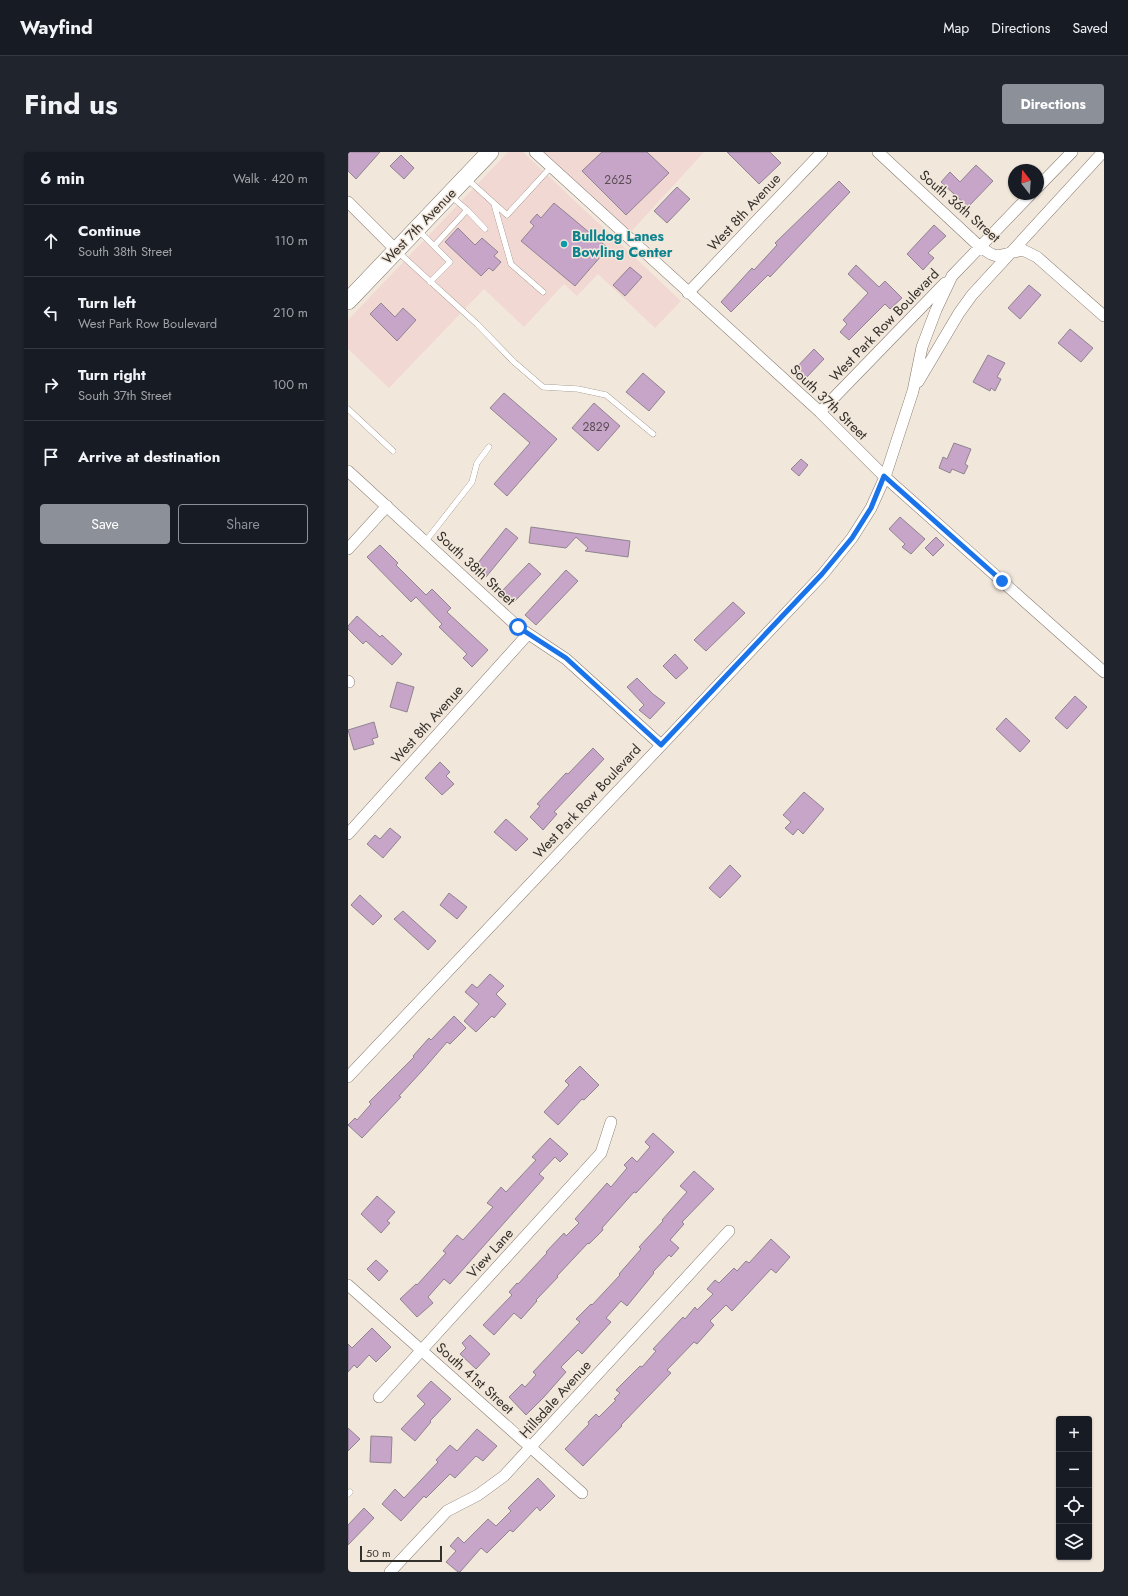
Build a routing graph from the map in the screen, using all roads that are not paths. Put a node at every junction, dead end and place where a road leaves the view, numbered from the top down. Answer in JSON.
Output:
{"nodes":[{"id":1,"x":490,"y":152,"type":"edge"},
{"id":2,"x":535,"y":152,"type":"edge"},
{"id":3,"x":822,"y":152,"type":"edge"},
{"id":4,"x":878,"y":152,"type":"edge"},
{"id":5,"x":1072,"y":152,"type":"edge"},
{"id":6,"x":1103,"y":152,"type":"edge"},
{"id":7,"x":551,"y":167,"type":"junction"},
{"id":8,"x":466,"y":178,"type":"junction"},
{"id":9,"x":1044,"y":181,"type":"edge"},
{"id":10,"x":449,"y":195,"type":"junction"},
{"id":11,"x":1025,"y":200,"type":"edge"},
{"id":12,"x":348,"y":202,"type":"edge"},
{"id":13,"x":494,"y":204,"type":"junction"},
{"id":14,"x":467,"y":210,"type":"junction"},
{"id":15,"x":416,"y":228,"type":"junction"},
{"id":16,"x":485,"y":229,"type":"dead end"},
{"id":17,"x":434,"y":246,"type":"junction"},
{"id":18,"x":980,"y":247,"type":"junction"},
{"id":19,"x":396,"y":250,"type":"junction"},
{"id":20,"x":1011,"y":253,"type":"junction"},
{"id":21,"x":952,"y":276,"type":"junction"},
{"id":22,"x":430,"y":282,"type":"junction"},
{"id":23,"x":543,"y":292,"type":"dead end"},
{"id":24,"x":688,"y":293,"type":"junction"},
{"id":25,"x":348,"y":301,"type":"edge"},
{"id":26,"x":1104,"y":316,"type":"edge"},
{"id":27,"x":913,"y":391,"type":"junction"},
{"id":28,"x":348,"y":408,"type":"edge"},
{"id":29,"x":820,"y":412,"type":"junction"},
{"id":30,"x":652,"y":434,"type":"dead end"},
{"id":31,"x":489,"y":447,"type":"dead end"},
{"id":32,"x":393,"y":451,"type":"dead end"},
{"id":33,"x":348,"y":471,"type":"edge"},
{"id":34,"x":884,"y":476,"type":"junction"},
{"id":35,"x":387,"y":506,"type":"junction"},
{"id":36,"x":425,"y":542,"type":"junction"},
{"id":37,"x":348,"y":549,"type":"edge"},
{"id":38,"x":528,"y":634,"type":"junction"},
{"id":39,"x":1104,"y":672,"type":"edge"},
{"id":40,"x":661,"y":745,"type":"junction"},
{"id":41,"x":348,"y":834,"type":"edge"},
{"id":42,"x":348,"y":1077,"type":"edge"},
{"id":43,"x":611,"y":1122,"type":"dead end"},
{"id":44,"x":729,"y":1230,"type":"dead end"},
{"id":45,"x":348,"y":1285,"type":"edge"},
{"id":46,"x":422,"y":1351,"type":"junction"},
{"id":47,"x":379,"y":1397,"type":"dead end"},
{"id":48,"x":531,"y":1448,"type":"junction"},
{"id":49,"x":582,"y":1493,"type":"dead end"},
{"id":50,"x":390,"y":1572,"type":"edge"}],
"edges":[{"from":1,"to":8,"type":"main road","name":"West 7th Avenue"},
{"from":2,"to":7,"type":"street","name":"South 37th Street"},
{"from":3,"to":24,"type":"street","name":"West 8th Avenue"},
{"from":4,"to":18,"type":"street","name":"South 36th Street"},
{"from":5,"to":9,"type":"street"},
{"from":6,"to":20,"type":"street","name":"West Park Row Boulevard"},
{"from":7,"to":13,"type":"lane"},
{"from":7,"to":24,"type":"street","name":"South 37th Street"},
{"from":8,"to":10,"type":"main road","name":"West 7th Avenue"},
{"from":8,"to":13,"type":"lane"},
{"from":10,"to":14,"type":"lane"},
{"from":10,"to":15,"type":"main road","name":"West 7th Avenue"},
{"from":11,"to":18,"type":"street","name":"West Park Row Boulevard"},
{"from":12,"to":19,"type":"street"},
{"from":13,"to":23,"type":"lane"},
{"from":14,"to":16,"type":"lane"},
{"from":14,"to":17,"type":"lane"},
{"from":15,"to":17,"type":"lane"},
{"from":15,"to":19,"type":"main road","name":"West 7th Avenue"},
{"from":17,"to":22,"type":"lane"},
{"from":18,"to":20,"type":"street","name":"South 36th Street"},
{"from":18,"to":21,"type":"street","name":"West Park Row Boulevard"},
{"from":19,"to":22,"type":"lane"},
{"from":19,"to":25,"type":"main road","name":"West 7th Avenue"},
{"from":20,"to":26,"type":"street","name":"South 36th Street"},
{"from":20,"to":27,"type":"street","name":"West Park Row Boulevard"},
{"from":21,"to":27,"type":"street","name":"West Park Row Boulevard"},
{"from":21,"to":29,"type":"street","name":"West Park Row Boulevard"},
{"from":22,"to":30,"type":"lane"},
{"from":24,"to":29,"type":"street","name":"South 37th Street"},
{"from":27,"to":34,"type":"street","name":"West Park Row Boulevard"},
{"from":28,"to":32,"type":"lane"},
{"from":29,"to":34,"type":"street","name":"South 37th Street"},
{"from":31,"to":36,"type":"lane"},
{"from":33,"to":35,"type":"street","name":"South 38th Street"},
{"from":34,"to":39,"type":"street","name":"South 37th Street"},
{"from":34,"to":40,"type":"street","name":"West Park Row Boulevard"},
{"from":35,"to":36,"type":"street","name":"South 38th Street"},
{"from":35,"to":37,"type":"street"},
{"from":36,"to":38,"type":"street","name":"South 38th Street"},
{"from":38,"to":40,"type":"street","name":"South 38th Street"},
{"from":38,"to":41,"type":"street","name":"West 8th Avenue"},
{"from":40,"to":42,"type":"street","name":"West Park Row Boulevard"},
{"from":43,"to":46,"type":"street","name":"View Lane"},
{"from":44,"to":48,"type":"street","name":"Hillsdale Avenue"},
{"from":45,"to":46,"type":"street","name":"South 41st Street"},
{"from":46,"to":47,"type":"street","name":"View Lane"},
{"from":46,"to":48,"type":"street","name":"South 41st Street"},
{"from":48,"to":49,"type":"street","name":"South 41st Street"},
{"from":48,"to":50,"type":"street","name":"Hillsdale Avenue"}]}
